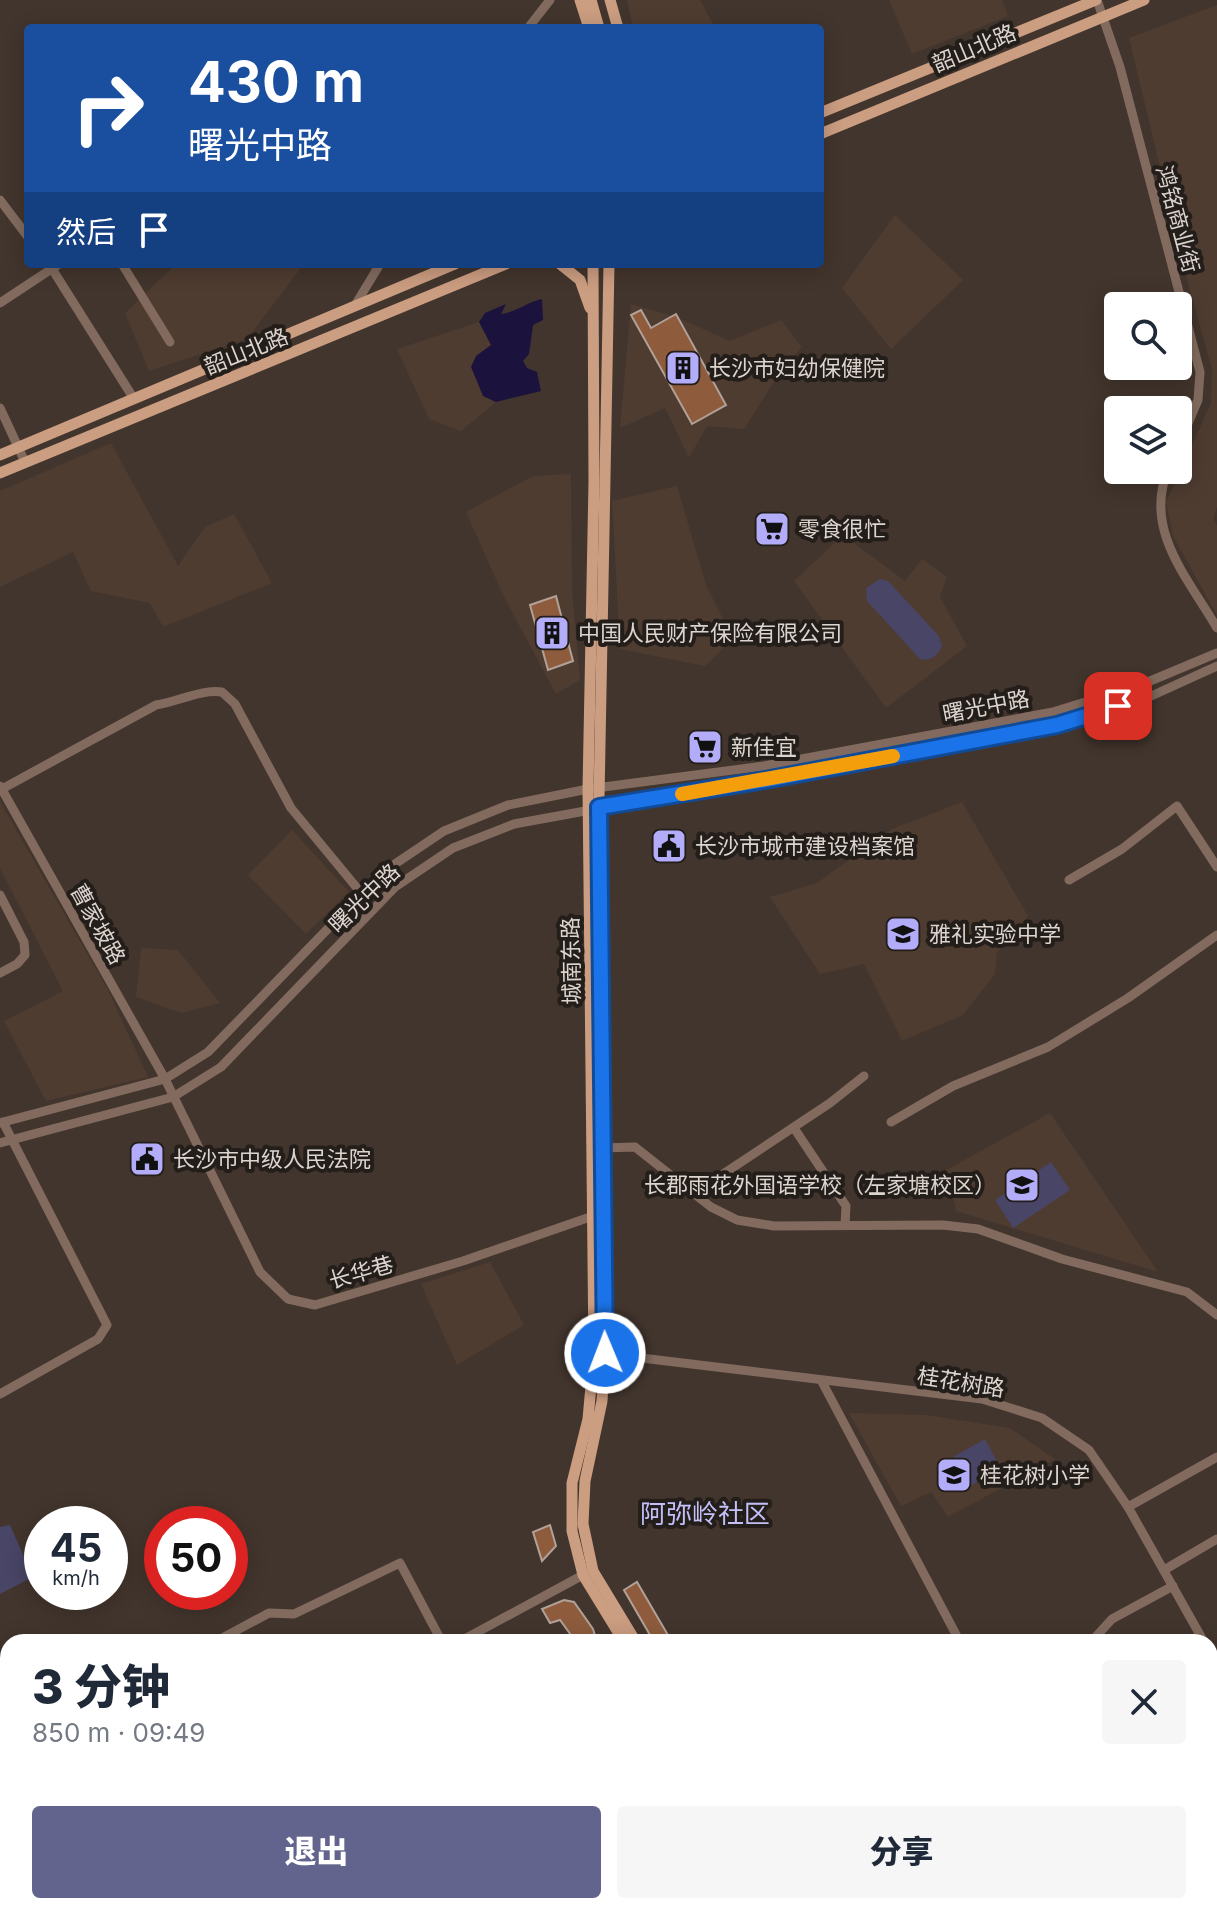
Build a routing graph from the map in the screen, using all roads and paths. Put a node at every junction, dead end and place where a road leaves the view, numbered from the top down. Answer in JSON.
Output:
{"nodes":[{"id":1,"x":550,"y":0,"type":"edge"},
{"id":2,"x":580,"y":0,"type":"edge"},
{"id":3,"x":591,"y":0,"type":"edge"},
{"id":4,"x":598,"y":0,"type":"edge"},
{"id":5,"x":610,"y":0,"type":"edge"},
{"id":6,"x":1097,"y":0,"type":"edge"},
{"id":7,"x":1144,"y":0,"type":"edge"},
{"id":8,"x":1104,"y":17,"type":"junction"},
{"id":9,"x":531,"y":24,"type":"edge"},
{"id":10,"x":588,"y":24,"type":"edge"},
{"id":11,"x":598,"y":24,"type":"edge"},
{"id":12,"x":605,"y":24,"type":"edge"},
{"id":13,"x":617,"y":24,"type":"edge"},
{"id":14,"x":824,"y":111,"type":"edge"},
{"id":15,"x":824,"y":132,"type":"edge"},
{"id":16,"x":1,"y":205,"type":"edge"},
{"id":17,"x":24,"y":232,"type":"edge"},
{"id":18,"x":50,"y":268,"type":"edge"},
{"id":19,"x":54,"y":268,"type":"edge"},
{"id":20,"x":124,"y":268,"type":"edge"},
{"id":21,"x":378,"y":268,"type":"edge"},
{"id":22,"x":446,"y":268,"type":"edge"},
{"id":23,"x":496,"y":268,"type":"edge"},
{"id":24,"x":565,"y":268,"type":"edge"},
{"id":25,"x":593,"y":268,"type":"edge"},
{"id":26,"x":609,"y":268,"type":"edge"},
{"id":27,"x":614,"y":268,"type":"edge"},
{"id":28,"x":608,"y":285,"type":"junction"},
{"id":29,"x":0,"y":303,"type":"edge"},
{"id":30,"x":354,"y":307,"type":"junction"},
{"id":31,"x":594,"y":320,"type":"junction"},
{"id":32,"x":170,"y":342,"type":"dead end"},
{"id":33,"x":134,"y":399,"type":"junction"},
{"id":34,"x":0,"y":408,"type":"edge"},
{"id":35,"x":1192,"y":414,"type":"edge"},
{"id":36,"x":19,"y":447,"type":"junction"},
{"id":37,"x":0,"y":455,"type":"edge"},
{"id":38,"x":25,"y":462,"type":"junction"},
{"id":39,"x":0,"y":473,"type":"edge"},
{"id":40,"x":1162,"y":484,"type":"edge"},
{"id":41,"x":1217,"y":628,"type":"edge"},
{"id":42,"x":1217,"y":653,"type":"edge"},
{"id":43,"x":1217,"y":666,"type":"edge"},
{"id":44,"x":1,"y":788,"type":"edge"},
{"id":45,"x":594,"y":789,"type":"junction"},
{"id":46,"x":594,"y":808,"type":"junction"},
{"id":47,"x":1217,"y":867,"type":"edge"},
{"id":48,"x":1069,"y":880,"type":"dead end"},
{"id":49,"x":362,"y":894,"type":"junction"},
{"id":50,"x":0,"y":895,"type":"edge"},
{"id":51,"x":1217,"y":935,"type":"edge"},
{"id":52,"x":0,"y":973,"type":"edge"},
{"id":53,"x":864,"y":1076,"type":"dead end"},
{"id":54,"x":165,"y":1079,"type":"junction"},
{"id":55,"x":173,"y":1097,"type":"junction"},
{"id":56,"x":1,"y":1122,"type":"edge"},
{"id":57,"x":891,"y":1122,"type":"dead end"},
{"id":58,"x":794,"y":1128,"type":"junction"},
{"id":59,"x":12,"y":1140,"type":"junction"},
{"id":60,"x":0,"y":1143,"type":"edge"},
{"id":61,"x":602,"y":1148,"type":"junction"},
{"id":62,"x":693,"y":1194,"type":"junction"},
{"id":63,"x":593,"y":1216,"type":"junction"},
{"id":64,"x":845,"y":1225,"type":"junction"},
{"id":65,"x":1217,"y":1315,"type":"edge"},
{"id":66,"x":599,"y":1353,"type":"junction"},
{"id":67,"x":821,"y":1380,"type":"junction"},
{"id":68,"x":0,"y":1394,"type":"edge"},
{"id":69,"x":1217,"y":1457,"type":"edge"},
{"id":70,"x":1128,"y":1507,"type":"junction"},
{"id":71,"x":1217,"y":1539,"type":"edge"},
{"id":72,"x":1164,"y":1570,"type":"junction"},
{"id":73,"x":583,"y":1575,"type":"junction"},
{"id":74,"x":1173,"y":1586,"type":"junction"},
{"id":75,"x":230,"y":1634,"type":"edge"},
{"id":76,"x":438,"y":1634,"type":"edge"},
{"id":77,"x":474,"y":1634,"type":"edge"},
{"id":78,"x":619,"y":1634,"type":"edge"},
{"id":79,"x":631,"y":1634,"type":"edge"},
{"id":80,"x":956,"y":1634,"type":"edge"},
{"id":81,"x":1098,"y":1634,"type":"edge"},
{"id":82,"x":1200,"y":1634,"type":"edge"}],
"edges":[{"from":1,"to":9,"type":"street"},
{"from":2,"to":10,"type":"main road"},
{"from":3,"to":11,"type":"main road"},
{"from":4,"to":12,"type":"main road"},
{"from":5,"to":13,"type":"main road"},
{"from":6,"to":8,"type":"street","name":"鸿铭商业街"},
{"from":6,"to":14,"type":"main road","name":"韶山北路"},
{"from":7,"to":8,"type":"main road","name":"韶山北路"},
{"from":8,"to":15,"type":"main road","name":"韶山北路"},
{"from":8,"to":35,"type":"street","name":"鸿铭商业街"},
{"from":16,"to":17,"type":"street"},
{"from":18,"to":29,"type":"street"},
{"from":19,"to":33,"type":"street"},
{"from":20,"to":32,"type":"street"},
{"from":21,"to":30,"type":"street"},
{"from":22,"to":30,"type":"main road","name":"韶山北路"},
{"from":23,"to":38,"type":"main road","name":"韶山北路"},
{"from":24,"to":31,"type":"main road"},
{"from":25,"to":31,"type":"main road","name":"城南东路"},
{"from":26,"to":28,"type":"main road","name":"城南东路"},
{"from":27,"to":28,"type":"main road"},
{"from":28,"to":45,"type":"main road","name":"城南东路"},
{"from":30,"to":33,"type":"main road","name":"韶山北路"},
{"from":31,"to":45,"type":"main road","name":"城南东路"},
{"from":33,"to":36,"type":"main road","name":"韶山北路"},
{"from":34,"to":36,"type":"street"},
{"from":36,"to":37,"type":"main road","name":"韶山北路"},
{"from":36,"to":38,"type":"street"},
{"from":38,"to":39,"type":"main road","name":"韶山北路"},
{"from":40,"to":41,"type":"street"},
{"from":42,"to":45,"type":"street","name":"曙光中路"},
{"from":43,"to":46,"type":"street","name":"曙光中路"},
{"from":44,"to":49,"type":"street"},
{"from":44,"to":54,"type":"street","name":"曹家坡路"},
{"from":45,"to":46,"type":"main road","name":"城南东路"},
{"from":45,"to":49,"type":"street","name":"曙光中路"},
{"from":46,"to":55,"type":"street","name":"曙光中路"},
{"from":46,"to":61,"type":"main road","name":"城南东路"},
{"from":46,"to":63,"type":"main road","name":"城南东路"},
{"from":47,"to":48,"type":"street"},
{"from":49,"to":54,"type":"street","name":"曙光中路"},
{"from":50,"to":52,"type":"street"},
{"from":51,"to":57,"type":"street"},
{"from":53,"to":58,"type":"street"},
{"from":54,"to":55,"type":"street","name":"长华巷"},
{"from":54,"to":56,"type":"street","name":"曙光中路"},
{"from":55,"to":59,"type":"street","name":"曙光中路"},
{"from":55,"to":63,"type":"street","name":"长华巷"},
{"from":56,"to":59,"type":"street"},
{"from":58,"to":62,"type":"street"},
{"from":58,"to":64,"type":"street"},
{"from":59,"to":60,"type":"street","name":"曙光中路"},
{"from":59,"to":68,"type":"street"},
{"from":61,"to":62,"type":"street"},
{"from":61,"to":66,"type":"main road","name":"城南东路"},
{"from":62,"to":64,"type":"street"},
{"from":63,"to":66,"type":"main road","name":"城南东路"},
{"from":64,"to":65,"type":"street"},
{"from":66,"to":67,"type":"street","name":"桂花树路"},
{"from":66,"to":73,"type":"main road","name":"城南东路"},
{"from":66,"to":79,"type":"main road","name":"城南东路"},
{"from":67,"to":70,"type":"street","name":"桂花树路"},
{"from":67,"to":80,"type":"street"},
{"from":69,"to":70,"type":"street"},
{"from":70,"to":72,"type":"street","name":"桂花树路"},
{"from":71,"to":72,"type":"street"},
{"from":72,"to":74,"type":"street","name":"桂花树路"},
{"from":73,"to":77,"type":"street"},
{"from":73,"to":78,"type":"main road","name":"城南东路"},
{"from":74,"to":81,"type":"street"},
{"from":74,"to":82,"type":"street","name":"桂花树路"},
{"from":75,"to":76,"type":"street"}]}
